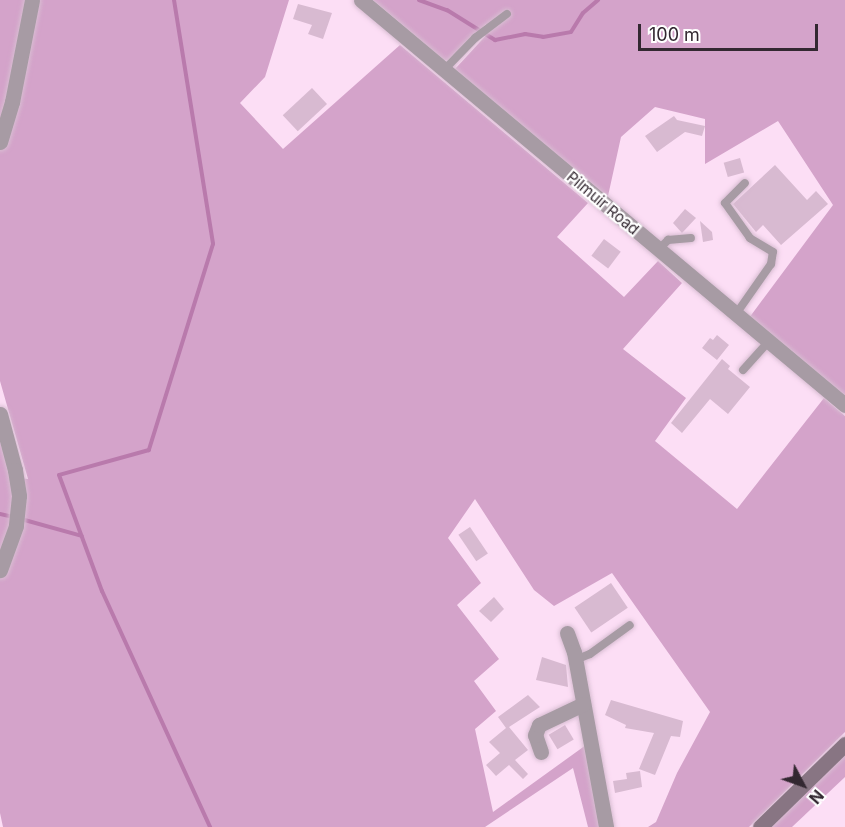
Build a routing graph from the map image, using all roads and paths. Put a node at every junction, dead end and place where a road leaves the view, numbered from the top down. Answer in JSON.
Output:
{"nodes":[{"id":1,"x":32,"y":0,"type":"edge"},
{"id":2,"x":361,"y":0,"type":"edge"},
{"id":3,"x":507,"y":14,"type":"dead end"},
{"id":4,"x":444,"y":70,"type":"junction"},
{"id":5,"x":0,"y":142,"type":"edge"},
{"id":6,"x":745,"y":183,"type":"dead end"},
{"id":7,"x":691,"y":238,"type":"dead end"},
{"id":8,"x":658,"y":249,"type":"junction"},
{"id":9,"x":736,"y":314,"type":"junction"},
{"id":10,"x":769,"y":341,"type":"junction"},
{"id":11,"x":743,"y":370,"type":"dead end"},
{"id":12,"x":845,"y":405,"type":"edge"},
{"id":13,"x":0,"y":414,"type":"edge"},
{"id":14,"x":0,"y":570,"type":"edge"},
{"id":15,"x":630,"y":625,"type":"dead end"},
{"id":16,"x":567,"y":633,"type":"dead end"},
{"id":17,"x":575,"y":660,"type":"junction"},
{"id":18,"x":583,"y":704,"type":"junction"},
{"id":19,"x":845,"y":744,"type":"edge"},
{"id":20,"x":541,"y":752,"type":"dead end"},
{"id":21,"x":606,"y":827,"type":"edge"},
{"id":22,"x":760,"y":827,"type":"edge"}],
"edges":[{"from":1,"to":5,"type":"street"},
{"from":2,"to":4,"type":"street","name":"Pilmuir Road"},
{"from":3,"to":4,"type":"lane"},
{"from":4,"to":8,"type":"street","name":"Pilmuir Road"},
{"from":6,"to":9,"type":"lane"},
{"from":7,"to":8,"type":"lane"},
{"from":8,"to":9,"type":"street","name":"Pilmuir Road"},
{"from":9,"to":10,"type":"street","name":"Pilmuir Road"},
{"from":10,"to":11,"type":"lane"},
{"from":10,"to":12,"type":"street","name":"Pilmuir Road"},
{"from":13,"to":14,"type":"street"},
{"from":15,"to":17,"type":"lane"},
{"from":16,"to":17,"type":"street"},
{"from":17,"to":18,"type":"street"},
{"from":18,"to":20,"type":"street"},
{"from":18,"to":21,"type":"street"},
{"from":19,"to":22,"type":"street"}]}
